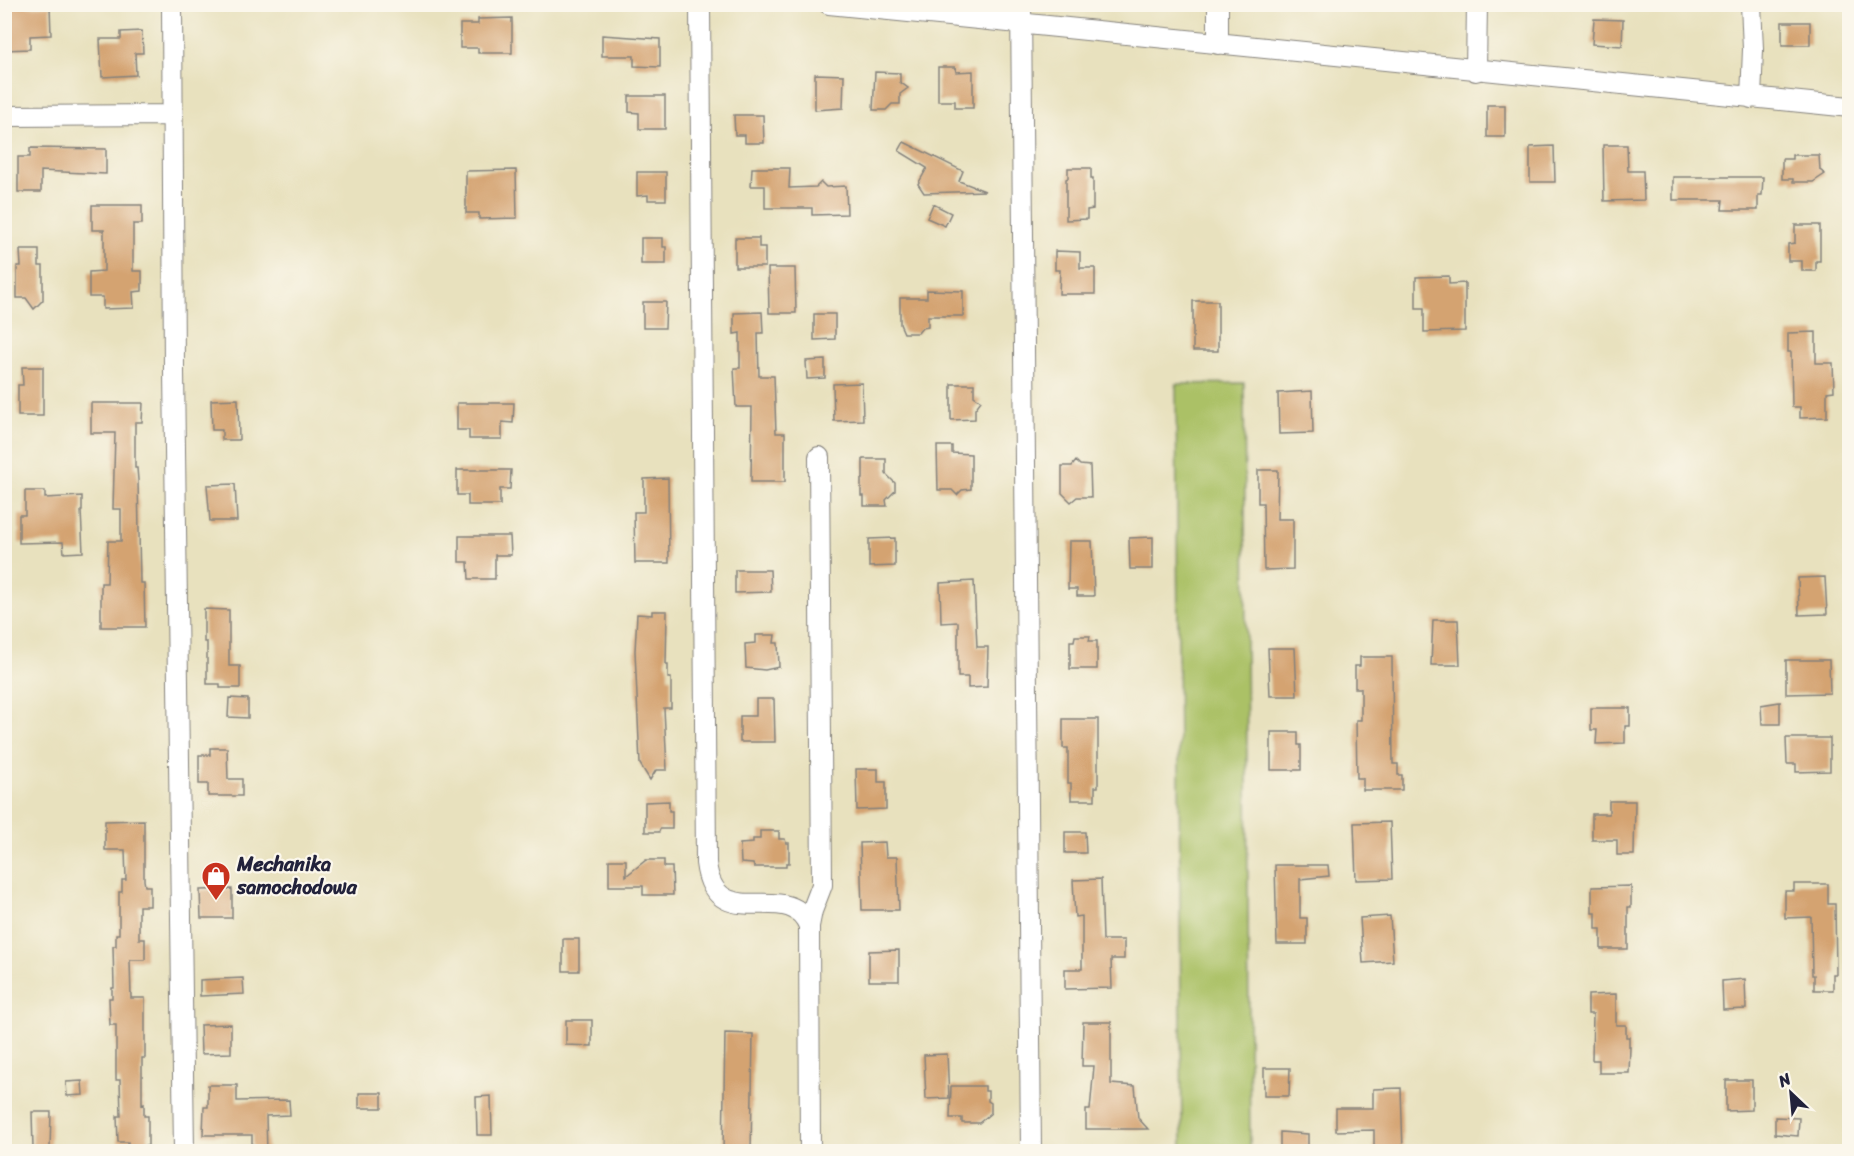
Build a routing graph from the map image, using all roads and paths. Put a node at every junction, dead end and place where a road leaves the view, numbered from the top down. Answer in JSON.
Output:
{"nodes":[{"id":1,"x":172,"y":4,"type":"edge"},
{"id":2,"x":700,"y":4,"type":"edge"},
{"id":3,"x":829,"y":4,"type":"edge"},
{"id":4,"x":1218,"y":4,"type":"edge"},
{"id":5,"x":1477,"y":4,"type":"edge"},
{"id":6,"x":1751,"y":4,"type":"edge"},
{"id":7,"x":1021,"y":14,"type":"edge"},
{"id":8,"x":1218,"y":44,"type":"junction"},
{"id":9,"x":1476,"y":71,"type":"junction"},
{"id":10,"x":1751,"y":98,"type":"junction"},
{"id":11,"x":1850,"y":107,"type":"edge"},
{"id":12,"x":173,"y":115,"type":"junction"},
{"id":13,"x":4,"y":116,"type":"edge"},
{"id":14,"x":819,"y":457,"type":"dead end"},
{"id":15,"x":809,"y":926,"type":"junction"},
{"id":16,"x":184,"y":1152,"type":"edge"},
{"id":17,"x":810,"y":1152,"type":"edge"},
{"id":18,"x":1031,"y":1152,"type":"edge"}],
"edges":[{"from":1,"to":12,"type":"street"},
{"from":2,"to":15,"type":"street"},
{"from":3,"to":7,"type":"street"},
{"from":4,"to":8,"type":"street"},
{"from":5,"to":9,"type":"street"},
{"from":6,"to":10,"type":"street"},
{"from":7,"to":8,"type":"street"},
{"from":7,"to":18,"type":"street"},
{"from":8,"to":9,"type":"street"},
{"from":9,"to":10,"type":"street"},
{"from":10,"to":11,"type":"street"},
{"from":12,"to":13,"type":"street"},
{"from":12,"to":16,"type":"street"},
{"from":14,"to":15,"type":"street"},
{"from":15,"to":17,"type":"street"}]}
